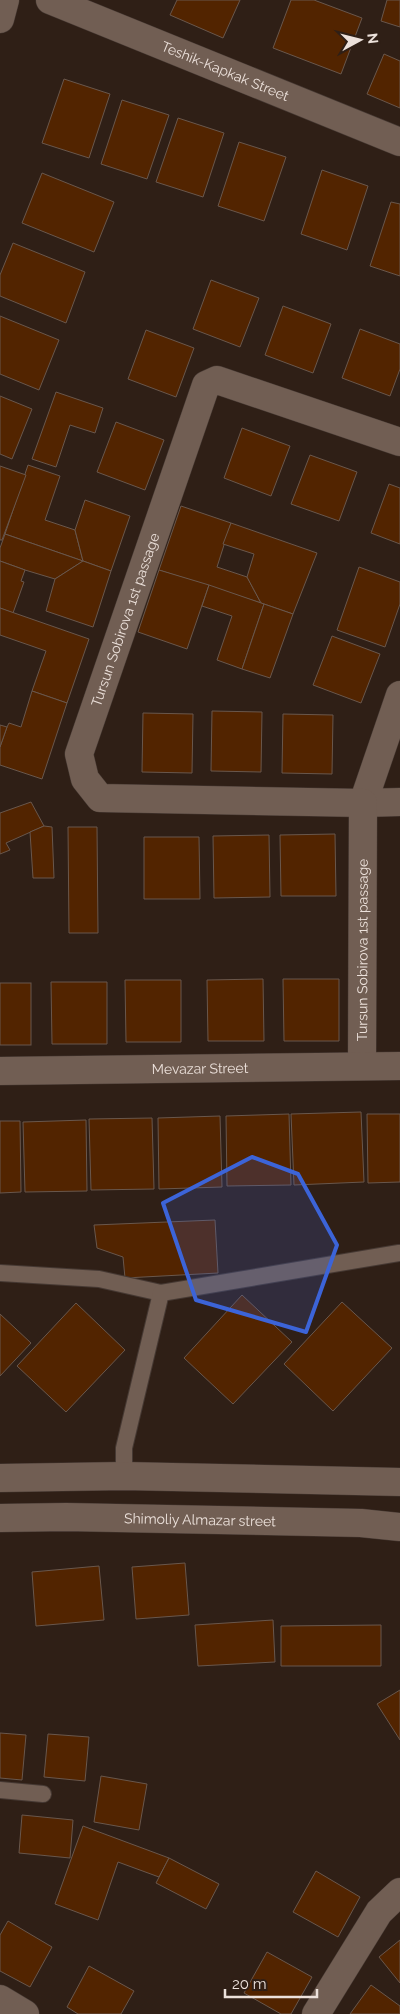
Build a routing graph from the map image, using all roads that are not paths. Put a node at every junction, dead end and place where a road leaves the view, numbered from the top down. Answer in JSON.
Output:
{"nodes":[{"id":1,"x":5,"y":0,"type":"edge"},
{"id":2,"x":50,"y":0,"type":"edge"},
{"id":3,"x":0,"y":19,"type":"edge"},
{"id":4,"x":400,"y":142,"type":"edge"},
{"id":5,"x":400,"y":442,"type":"edge"},
{"id":6,"x":400,"y":695,"type":"edge"},
{"id":7,"x":400,"y":802,"type":"edge"},
{"id":8,"x":363,"y":803,"type":"junction"},
{"id":9,"x":362,"y":1066,"type":"junction"},
{"id":10,"x":400,"y":1066,"type":"edge"},
{"id":11,"x":0,"y":1071,"type":"edge"},
{"id":12,"x":399,"y":1253,"type":"edge"},
{"id":13,"x":0,"y":1273,"type":"edge"},
{"id":14,"x":161,"y":1293,"type":"junction"},
{"id":15,"x":124,"y":1476,"type":"junction"},
{"id":16,"x":0,"y":1478,"type":"edge"},
{"id":17,"x":68,"y":1478,"type":"junction"},
{"id":18,"x":400,"y":1482,"type":"edge"},
{"id":19,"x":66,"y":1517,"type":"junction"},
{"id":20,"x":0,"y":1518,"type":"edge"},
{"id":21,"x":400,"y":1527,"type":"edge"},
{"id":22,"x":0,"y":1790,"type":"edge"},
{"id":23,"x":44,"y":1794,"type":"dead end"},
{"id":24,"x":400,"y":1892,"type":"edge"},
{"id":25,"x":0,"y":1999,"type":"edge"},
{"id":26,"x":25,"y":2014,"type":"edge"},
{"id":27,"x":316,"y":2014,"type":"edge"}],
"edges":[{"from":1,"to":3,"type":"street"},
{"from":2,"to":4,"type":"street","name":"Teshik-Kapkak Street"},
{"from":5,"to":8,"type":"street","name":"Tursun Sobirova 1st passage"},
{"from":6,"to":8,"type":"street","name":"Tursun Sobirova 1st passage"},
{"from":7,"to":8,"type":"street","name":"Tursun Sobirova 1st passage"},
{"from":8,"to":9,"type":"street","name":"Tursun Sobirova 1st passage"},
{"from":9,"to":10,"type":"street","name":"Mevazar Street"},
{"from":9,"to":11,"type":"street","name":"Mevazar Street"},
{"from":12,"to":14,"type":"lane"},
{"from":13,"to":14,"type":"lane"},
{"from":14,"to":15,"type":"lane"},
{"from":15,"to":17,"type":"street"},
{"from":15,"to":18,"type":"street"},
{"from":16,"to":17,"type":"street"},
{"from":17,"to":19,"type":"street"},
{"from":19,"to":20,"type":"street","name":"Shimoliy Almazar street"},
{"from":19,"to":21,"type":"street","name":"Shimoliy Almazar street"},
{"from":22,"to":23,"type":"lane"},
{"from":24,"to":27,"type":"street"},
{"from":25,"to":26,"type":"street"}]}
